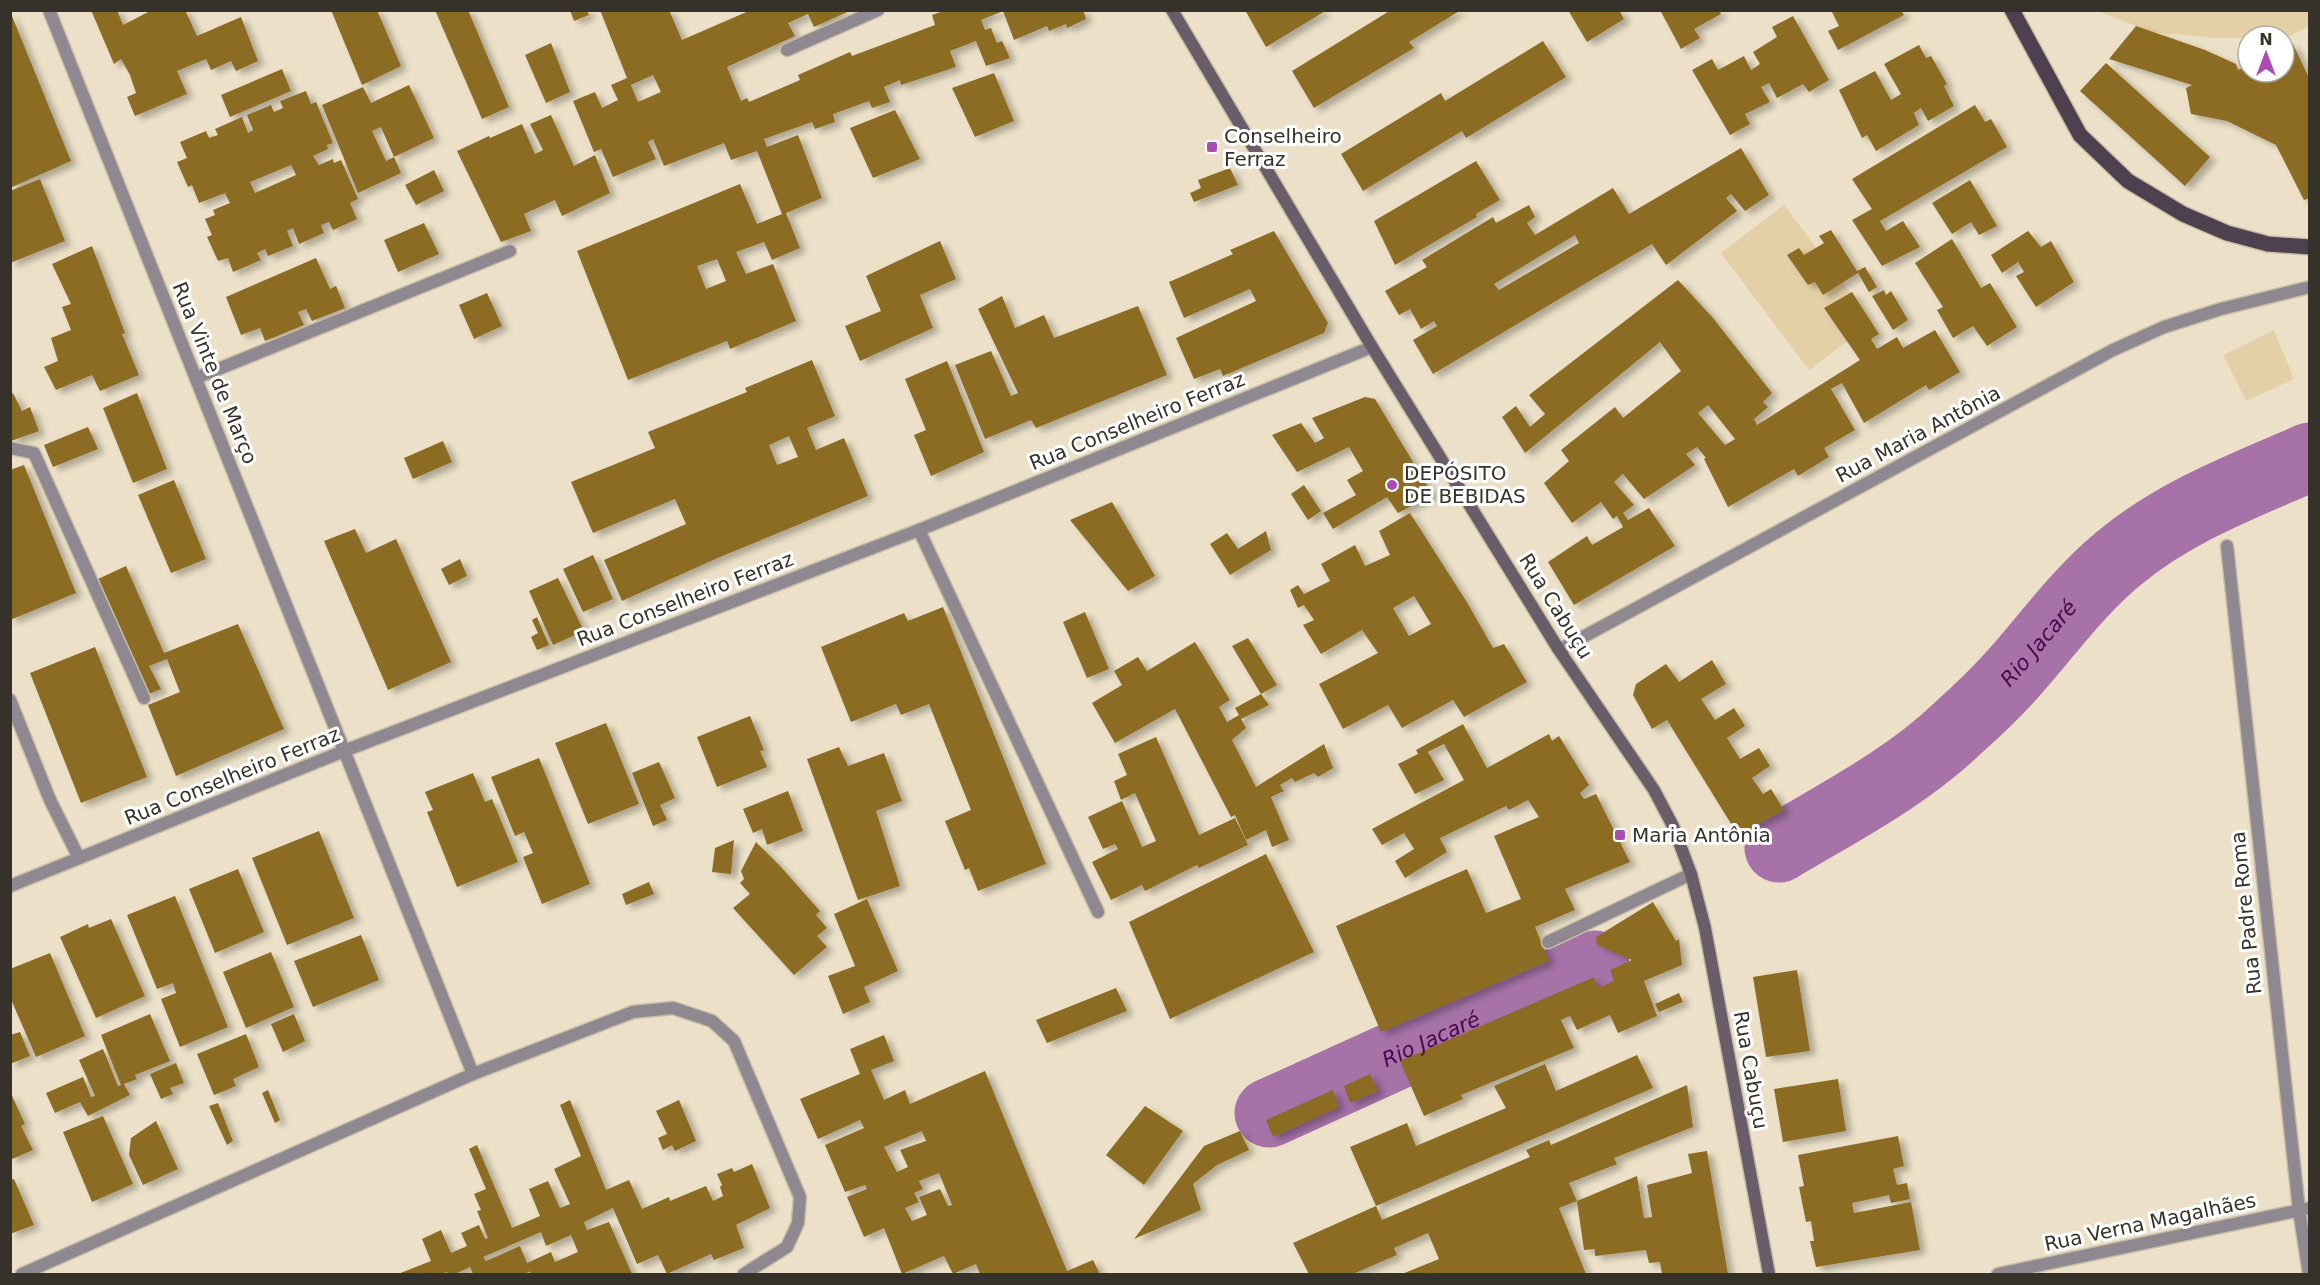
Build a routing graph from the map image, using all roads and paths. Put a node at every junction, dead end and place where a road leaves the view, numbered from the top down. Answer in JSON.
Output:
{"nodes":[{"id":1,"x":49,"y":10,"type":"edge"},
{"id":2,"x":878,"y":10,"type":"edge"},
{"id":3,"x":1172,"y":10,"type":"edge"},
{"id":4,"x":2012,"y":10,"type":"edge"},
{"id":5,"x":787,"y":50,"type":"dead end"},
{"id":6,"x":2310,"y":247,"type":"edge"},
{"id":7,"x":510,"y":251,"type":"dead end"},
{"id":8,"x":2310,"y":287,"type":"edge"},
{"id":9,"x":1372,"y":347,"type":"junction"},
{"id":10,"x":196,"y":378,"type":"junction"},
{"id":11,"x":10,"y":448,"type":"edge"},
{"id":12,"x":919,"y":531,"type":"junction"},
{"id":13,"x":2227,"y":546,"type":"dead end"},
{"id":14,"x":1559,"y":650,"type":"junction"},
{"id":15,"x":144,"y":698,"type":"dead end"},
{"id":16,"x":10,"y":700,"type":"edge"},
{"id":17,"x":344,"y":751,"type":"junction"},
{"id":18,"x":79,"y":858,"type":"junction"},
{"id":19,"x":1690,"y":874,"type":"junction"},
{"id":20,"x":10,"y":886,"type":"edge"},
{"id":21,"x":1098,"y":912,"type":"dead end"},
{"id":22,"x":1548,"y":942,"type":"dead end"},
{"id":23,"x":473,"y":1074,"type":"junction"},
{"id":24,"x":2305,"y":1209,"type":"edge"},
{"id":25,"x":22,"y":1275,"type":"edge"},
{"id":26,"x":744,"y":1275,"type":"edge"},
{"id":27,"x":1769,"y":1275,"type":"edge"},
{"id":28,"x":1998,"y":1275,"type":"edge"},
{"id":29,"x":2309,"y":1275,"type":"edge"}],
"edges":[{"from":1,"to":10,"type":"street","name":"Rua Vinte de Março"},
{"from":2,"to":5,"type":"street"},
{"from":3,"to":9,"type":"street","name":"Rua Cabuçu"},
{"from":4,"to":6,"type":"main road"},
{"from":7,"to":10,"type":"street"},
{"from":8,"to":14,"type":"street","name":"Rua Maria Antônia"},
{"from":9,"to":12,"type":"street","name":"Rua Conselheiro Ferraz"},
{"from":9,"to":14,"type":"street","name":"Rua Cabuçu"},
{"from":10,"to":17,"type":"street","name":"Rua Vinte de Março"},
{"from":11,"to":15,"type":"street"},
{"from":12,"to":17,"type":"street","name":"Rua Conselheiro Ferraz"},
{"from":12,"to":21,"type":"street"},
{"from":13,"to":24,"type":"street","name":"Rua Padre Roma"},
{"from":14,"to":19,"type":"street","name":"Rua Cabuçu"},
{"from":16,"to":18,"type":"street"},
{"from":17,"to":18,"type":"street","name":"Rua Conselheiro Ferraz"},
{"from":17,"to":23,"type":"street","name":"Rua Vinte de Março"},
{"from":18,"to":20,"type":"street","name":"Rua Conselheiro Ferraz"},
{"from":19,"to":22,"type":"street"},
{"from":19,"to":27,"type":"street","name":"Rua Cabuçu"},
{"from":23,"to":25,"type":"street"},
{"from":23,"to":26,"type":"street"},
{"from":24,"to":28,"type":"street","name":"Rua Verna Magalhães"},
{"from":24,"to":29,"type":"street","name":"Rua Padre Roma"}]}
